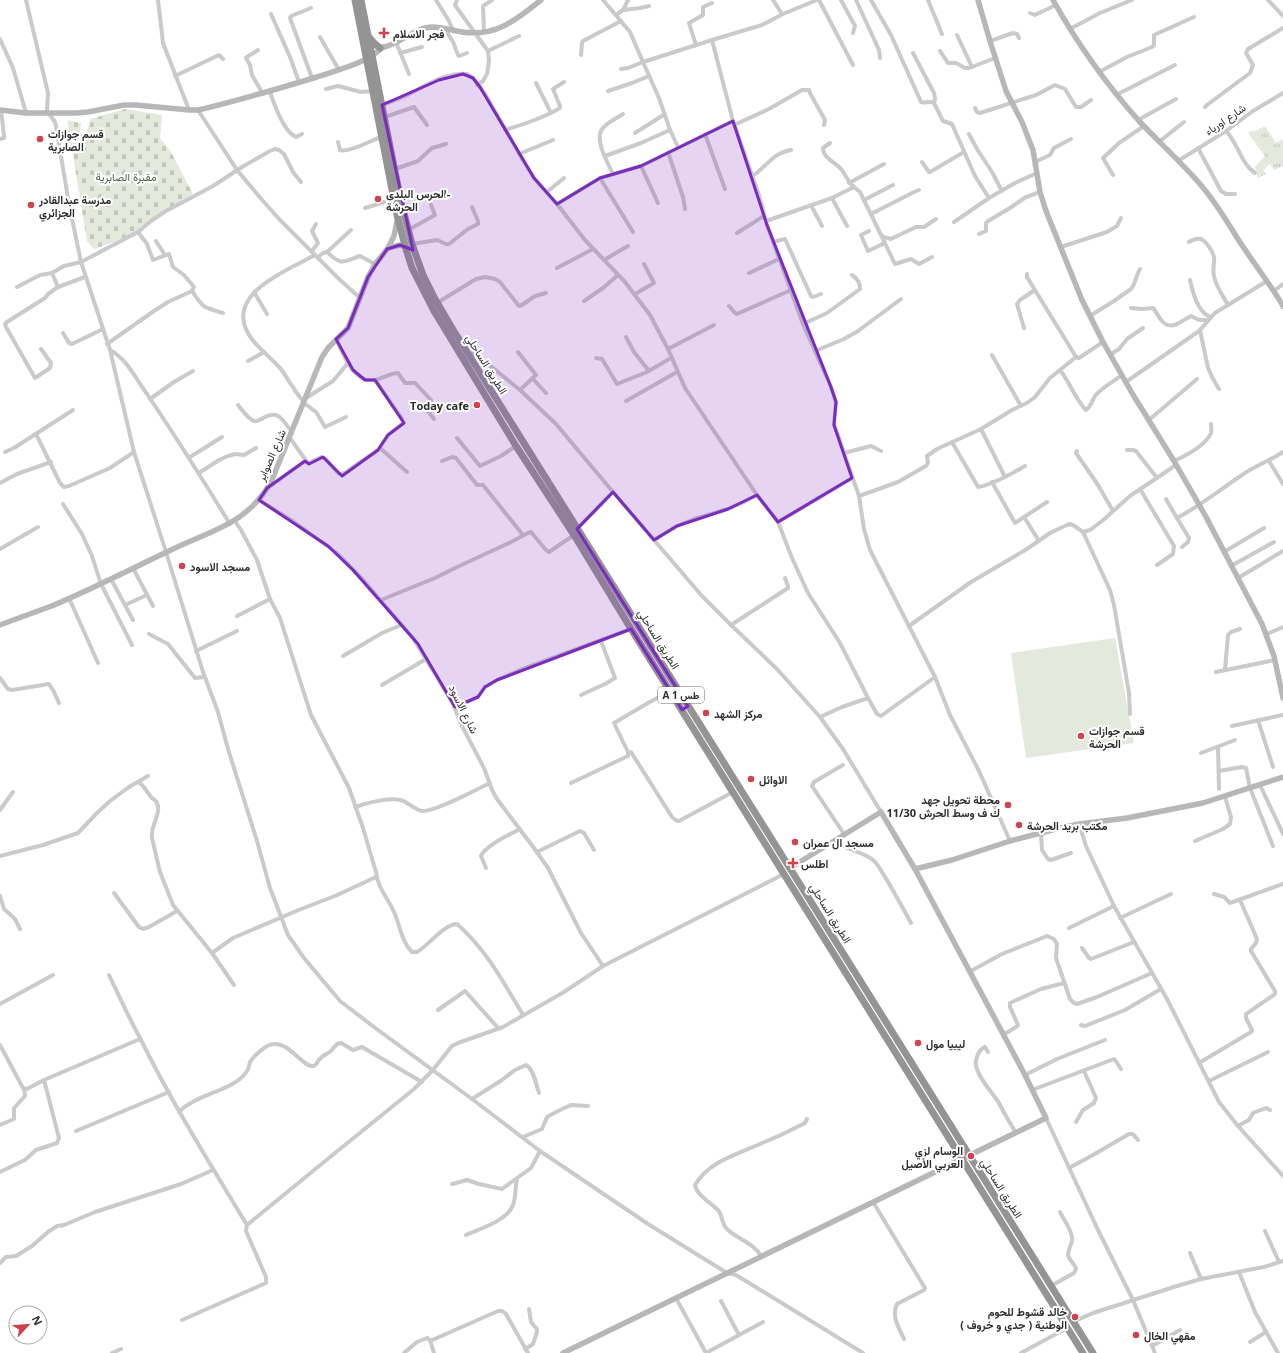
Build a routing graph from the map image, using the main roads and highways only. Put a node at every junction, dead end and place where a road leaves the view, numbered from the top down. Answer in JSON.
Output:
{"nodes":[{"id":1,"x":355,"y":0,"type":"edge"},
{"id":2,"x":361,"y":0,"type":"edge"},
{"id":3,"x":373,"y":53,"type":"junction"},
{"id":4,"x":376,"y":91,"type":"junction"},
{"id":5,"x":408,"y":245,"type":"junction"},
{"id":6,"x":491,"y":398,"type":"junction"},
{"id":7,"x":575,"y":532,"type":"junction"},
{"id":8,"x":685,"y":708,"type":"junction"},
{"id":9,"x":1070,"y":1325,"type":"junction"},
{"id":10,"x":1083,"y":1353,"type":"edge"},
{"id":11,"x":1093,"y":1353,"type":"edge"}],
"edges":[{"from":1,"to":3,"type":"highway","name":"الطريق الساحلي"},
{"from":2,"to":3,"type":"highway","name":"الطريق الساحلي"},
{"from":3,"to":4,"type":"highway","name":"الطريق الساحلي"},
{"from":3,"to":4,"type":"highway"},
{"from":4,"to":5,"type":"highway","name":"الطريق الساحلي"},
{"from":4,"to":5,"type":"highway","name":"الطريق الساحلي","number":"A 1 طس"},
{"from":5,"to":6,"type":"highway","name":"الطريق الساحلي","number":"A 1 طس"},
{"from":5,"to":6,"type":"highway","name":"الطريق الساحلي"},
{"from":6,"to":7,"type":"highway","name":"الطريق الساحلي","number":"A 1 طس"},
{"from":6,"to":7,"type":"highway","name":"الطريق الساحلي"},
{"from":7,"to":8,"type":"highway","name":"الطريق الساحلي","number":"A 1 طس"},
{"from":7,"to":8,"type":"highway","name":"الطريق الساحلي"},
{"from":8,"to":9,"type":"highway","name":"الطريق الساحلي"},
{"from":8,"to":9,"type":"highway","name":"الطريق الساحلي","number":"A 1 طس"},
{"from":9,"to":10,"type":"highway","name":"الطريق الساحلي"},
{"from":9,"to":11,"type":"highway","name":"الطريق الساحلي","number":"A 1 طس"}]}
